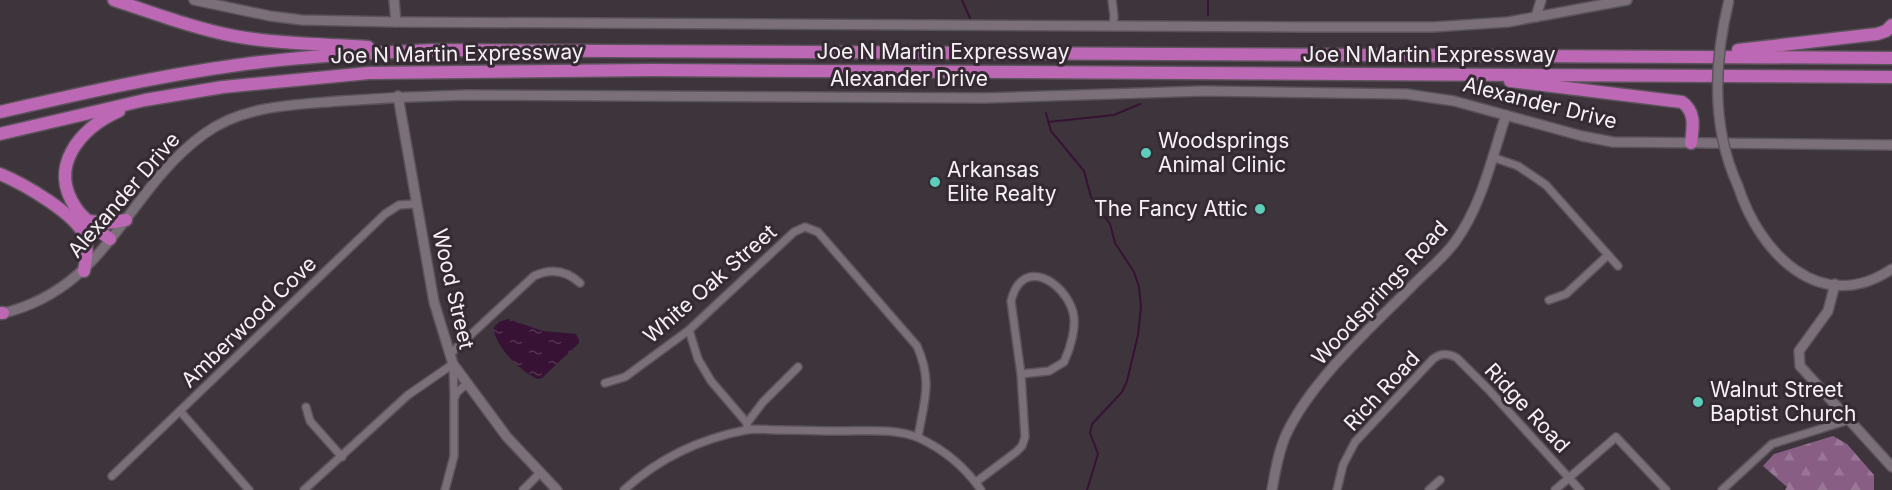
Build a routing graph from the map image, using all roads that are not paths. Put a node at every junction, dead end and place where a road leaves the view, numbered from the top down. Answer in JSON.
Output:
{"nodes":[{"id":1,"x":114,"y":0,"type":"edge"},
{"id":2,"x":194,"y":0,"type":"edge"},
{"id":3,"x":394,"y":0,"type":"edge"},
{"id":4,"x":1112,"y":0,"type":"edge"},
{"id":5,"x":1541,"y":0,"type":"edge"},
{"id":6,"x":1627,"y":0,"type":"edge"},
{"id":7,"x":1730,"y":0,"type":"edge"},
{"id":8,"x":1536,"y":18,"type":"junction"},
{"id":9,"x":396,"y":22,"type":"junction"},
{"id":10,"x":1892,"y":25,"type":"edge"},
{"id":11,"x":1113,"y":27,"type":"junction"},
{"id":12,"x":412,"y":51,"type":"junction"},
{"id":13,"x":1689,"y":56,"type":"junction"},
{"id":14,"x":1892,"y":58,"type":"edge"},
{"id":15,"x":1449,"y":74,"type":"junction"},
{"id":16,"x":1892,"y":77,"type":"edge"},
{"id":17,"x":398,"y":96,"type":"junction"},
{"id":18,"x":145,"y":100,"type":"junction"},
{"id":19,"x":0,"y":112,"type":"edge"},
{"id":20,"x":1506,"y":115,"type":"junction"},
{"id":21,"x":0,"y":134,"type":"edge"},
{"id":22,"x":1691,"y":142,"type":"junction"},
{"id":23,"x":1892,"y":147,"type":"edge"},
{"id":24,"x":1492,"y":158,"type":"junction"},
{"id":25,"x":0,"y":174,"type":"edge"},
{"id":26,"x":416,"y":204,"type":"junction"},
{"id":27,"x":126,"y":220,"type":"junction"},
{"id":28,"x":84,"y":223,"type":"junction"},
{"id":29,"x":108,"y":242,"type":"junction"},
{"id":30,"x":1608,"y":255,"type":"junction"},
{"id":31,"x":1618,"y":266,"type":"dead end"},
{"id":32,"x":1892,"y":269,"type":"edge"},
{"id":33,"x":84,"y":271,"type":"junction"},
{"id":34,"x":580,"y":283,"type":"dead end"},
{"id":35,"x":1835,"y":284,"type":"junction"},
{"id":36,"x":1549,"y":300,"type":"dead end"},
{"id":37,"x":1,"y":313,"type":"edge"},
{"id":38,"x":689,"y":330,"type":"junction"},
{"id":39,"x":1446,"y":355,"type":"joint"},
{"id":40,"x":451,"y":359,"type":"junction"},
{"id":41,"x":798,"y":367,"type":"dead end"},
{"id":42,"x":1020,"y":374,"type":"junction"},
{"id":43,"x":468,"y":383,"type":"junction"},
{"id":44,"x":605,"y":383,"type":"dead end"},
{"id":45,"x":454,"y":399,"type":"junction"},
{"id":46,"x":306,"y":407,"type":"dead end"},
{"id":47,"x":180,"y":411,"type":"junction"},
{"id":48,"x":1849,"y":420,"type":"junction"},
{"id":49,"x":747,"y":426,"type":"junction"},
{"id":50,"x":918,"y":437,"type":"junction"},
{"id":51,"x":342,"y":457,"type":"junction"},
{"id":52,"x":1892,"y":467,"type":"edge"},
{"id":53,"x":540,"y":473,"type":"junction"},
{"id":54,"x":112,"y":476,"type":"dead end"},
{"id":55,"x":1569,"y":478,"type":"junction"},
{"id":56,"x":1440,"y":480,"type":"dead end"},
{"id":57,"x":976,"y":483,"type":"junction"},
{"id":58,"x":249,"y":490,"type":"edge"},
{"id":59,"x":304,"y":490,"type":"edge"},
{"id":60,"x":445,"y":490,"type":"edge"},
{"id":61,"x":523,"y":490,"type":"edge"},
{"id":62,"x":557,"y":490,"type":"edge"},
{"id":63,"x":624,"y":490,"type":"edge"},
{"id":64,"x":981,"y":490,"type":"edge"},
{"id":65,"x":1272,"y":490,"type":"edge"},
{"id":66,"x":1337,"y":490,"type":"edge"},
{"id":67,"x":1430,"y":490,"type":"edge"},
{"id":68,"x":1555,"y":490,"type":"edge"},
{"id":69,"x":1580,"y":490,"type":"edge"},
{"id":70,"x":1666,"y":490,"type":"edge"},
{"id":71,"x":1722,"y":490,"type":"edge"}],
"edges":[{"from":1,"to":12,"type":"highway"},
{"from":2,"to":9,"type":"street"},
{"from":3,"to":9,"type":"street"},
{"from":4,"to":11,"type":"street"},
{"from":5,"to":8,"type":"street"},
{"from":6,"to":8,"type":"street"},
{"from":7,"to":35,"type":"street","bridge":true},
{"from":8,"to":11,"type":"street"},
{"from":9,"to":11,"type":"street"},
{"from":10,"to":13,"type":"highway"},
{"from":12,"to":13,"type":"highway","name":"Joe N Martin Expressway"},
{"from":12,"to":19,"type":"highway","name":"Joe N Martin Expressway"},
{"from":13,"to":14,"type":"highway","name":"Joe N Martin Expressway"},
{"from":15,"to":16,"type":"highway","name":"Joe N Martin Expressway"},
{"from":15,"to":18,"type":"highway","name":"Joe N Martin Expressway"},
{"from":15,"to":22,"type":"highway"},
{"from":17,"to":20,"type":"street","name":"Alexander Drive"},
{"from":17,"to":26,"type":"street","name":"Wood Street"},
{"from":17,"to":27,"type":"street","name":"Alexander Drive"},
{"from":18,"to":21,"type":"highway","name":"Joe N Martin Expressway"},
{"from":18,"to":28,"type":"highway"},
{"from":20,"to":22,"type":"street","name":"Alexander Drive"},
{"from":20,"to":24,"type":"street","name":"Woodsprings Road"},
{"from":22,"to":23,"type":"street","name":"Alexander Drive"},
{"from":24,"to":30,"type":"street"},
{"from":24,"to":65,"type":"street","name":"Woodsprings Road"},
{"from":25,"to":28,"type":"highway"},
{"from":26,"to":40,"type":"street","name":"Wood Street"},
{"from":26,"to":47,"type":"street","name":"Amberwood Cove"},
{"from":27,"to":28,"type":"highway"},
{"from":27,"to":29,"type":"street","name":"Alexander Drive"},
{"from":28,"to":29,"type":"highway"},
{"from":28,"to":33,"type":"highway"},
{"from":29,"to":33,"type":"street","name":"Alexander Drive"},
{"from":30,"to":31,"type":"street"},
{"from":30,"to":36,"type":"street"},
{"from":32,"to":35,"type":"street"},
{"from":33,"to":37,"type":"street","name":"Alexander Drive"},
{"from":34,"to":40,"type":"street"},
{"from":35,"to":48,"type":"street"},
{"from":38,"to":44,"type":"street","name":"White Oak Street"},
{"from":38,"to":49,"type":"street"},
{"from":38,"to":50,"type":"street","name":"White Oak Street"},
{"from":39,"to":55,"type":"street","name":"Ridge Road"},
{"from":39,"to":66,"type":"street","name":"Rich Road"},
{"from":40,"to":43,"type":"street","name":"Wood Street"},
{"from":40,"to":45,"type":"street"},
{"from":40,"to":51,"type":"street"},
{"from":41,"to":49,"type":"street"},
{"from":42,"to":42,"type":"street"},
{"from":42,"to":57,"type":"street"},
{"from":43,"to":45,"type":"street"},
{"from":43,"to":53,"type":"street","name":"Wood Street"},
{"from":45,"to":60,"type":"street"},
{"from":46,"to":51,"type":"street"},
{"from":47,"to":54,"type":"street","name":"Amberwood Cove"},
{"from":47,"to":58,"type":"street"},
{"from":48,"to":52,"type":"street"},
{"from":48,"to":71,"type":"street"},
{"from":49,"to":50,"type":"street"},
{"from":49,"to":63,"type":"street"},
{"from":50,"to":57,"type":"street"},
{"from":51,"to":59,"type":"street"},
{"from":53,"to":61,"type":"street"},
{"from":53,"to":62,"type":"street","name":"Wood Street"},
{"from":55,"to":68,"type":"street"},
{"from":55,"to":69,"type":"street","name":"Ridge Road"},
{"from":55,"to":70,"type":"street"},
{"from":56,"to":67,"type":"street"},
{"from":57,"to":64,"type":"street"}]}
